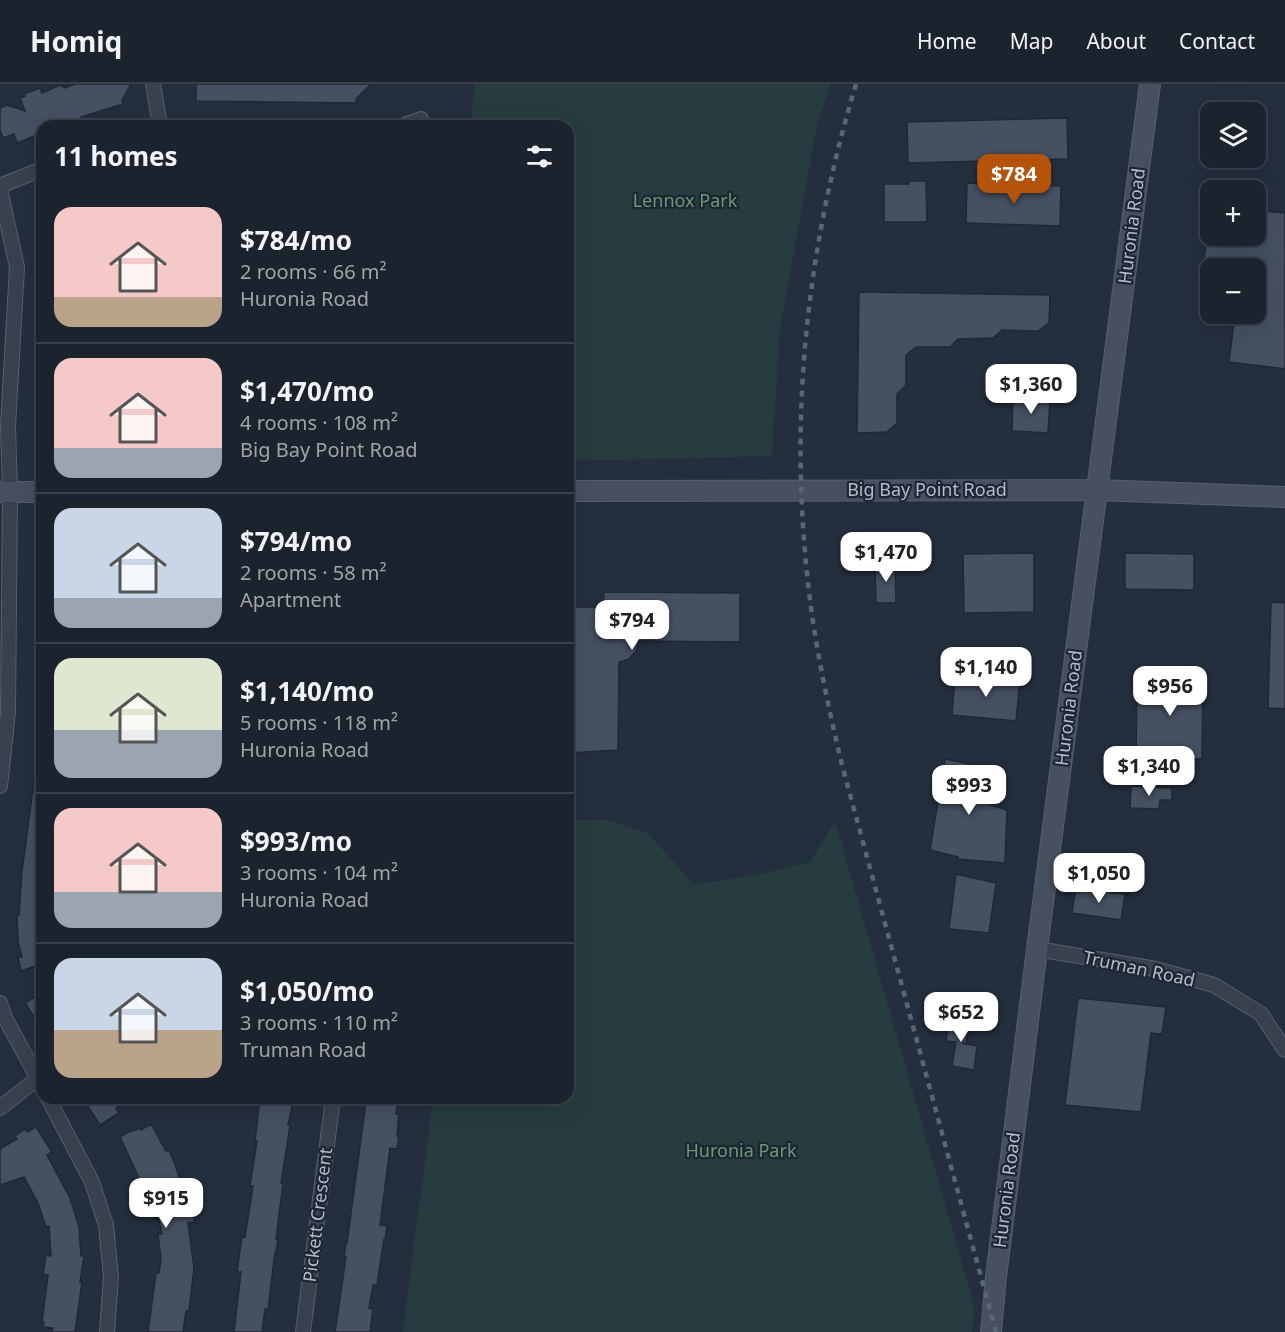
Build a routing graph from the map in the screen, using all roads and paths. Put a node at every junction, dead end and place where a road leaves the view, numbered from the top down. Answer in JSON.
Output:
{"nodes":[{"id":1,"x":153,"y":84,"type":"edge"},
{"id":2,"x":1150,"y":84,"type":"edge"},
{"id":3,"x":421,"y":118,"type":"dead end"},
{"id":4,"x":159,"y":120,"type":"edge"},
{"id":5,"x":416,"y":120,"type":"edge"},
{"id":6,"x":36,"y":172,"type":"edge"},
{"id":7,"x":0,"y":188,"type":"edge"},
{"id":8,"x":1097,"y":490,"type":"junction"},
{"id":9,"x":574,"y":491,"type":"edge"},
{"id":10,"x":5,"y":492,"type":"edge"},
{"id":11,"x":36,"y":492,"type":"edge"},
{"id":12,"x":1285,"y":497,"type":"edge"},
{"id":13,"x":0,"y":786,"type":"edge"},
{"id":14,"x":1037,"y":949,"type":"junction"},
{"id":15,"x":0,"y":1003,"type":"edge"},
{"id":16,"x":1285,"y":1050,"type":"edge"},
{"id":17,"x":36,"y":1071,"type":"edge"},
{"id":18,"x":36,"y":1083,"type":"edge"},
{"id":19,"x":51,"y":1104,"type":"edge"},
{"id":20,"x":332,"y":1104,"type":"edge"},
{"id":21,"x":0,"y":1108,"type":"edge"},
{"id":22,"x":107,"y":1332,"type":"edge"},
{"id":23,"x":303,"y":1332,"type":"edge"},
{"id":24,"x":991,"y":1332,"type":"edge"}],
"edges":[{"from":1,"to":4,"type":"street"},
{"from":2,"to":8,"type":"main road","name":"Huronia Road"},
{"from":3,"to":5,"type":"street"},
{"from":6,"to":7,"type":"street"},
{"from":7,"to":10,"type":"street"},
{"from":8,"to":9,"type":"main road","name":"Big Bay Point Road"},
{"from":8,"to":12,"type":"main road","name":"Big Bay Point Road"},
{"from":8,"to":14,"type":"main road","name":"Huronia Road"},
{"from":10,"to":11,"type":"main road"},
{"from":10,"to":13,"type":"street"},
{"from":14,"to":16,"type":"street","name":"Truman Road"},
{"from":14,"to":24,"type":"main road","name":"Huronia Road"},
{"from":15,"to":17,"type":"street"},
{"from":18,"to":21,"type":"street"},
{"from":19,"to":22,"type":"street"},
{"from":20,"to":23,"type":"street","name":"Pickett Crescent"}]}
